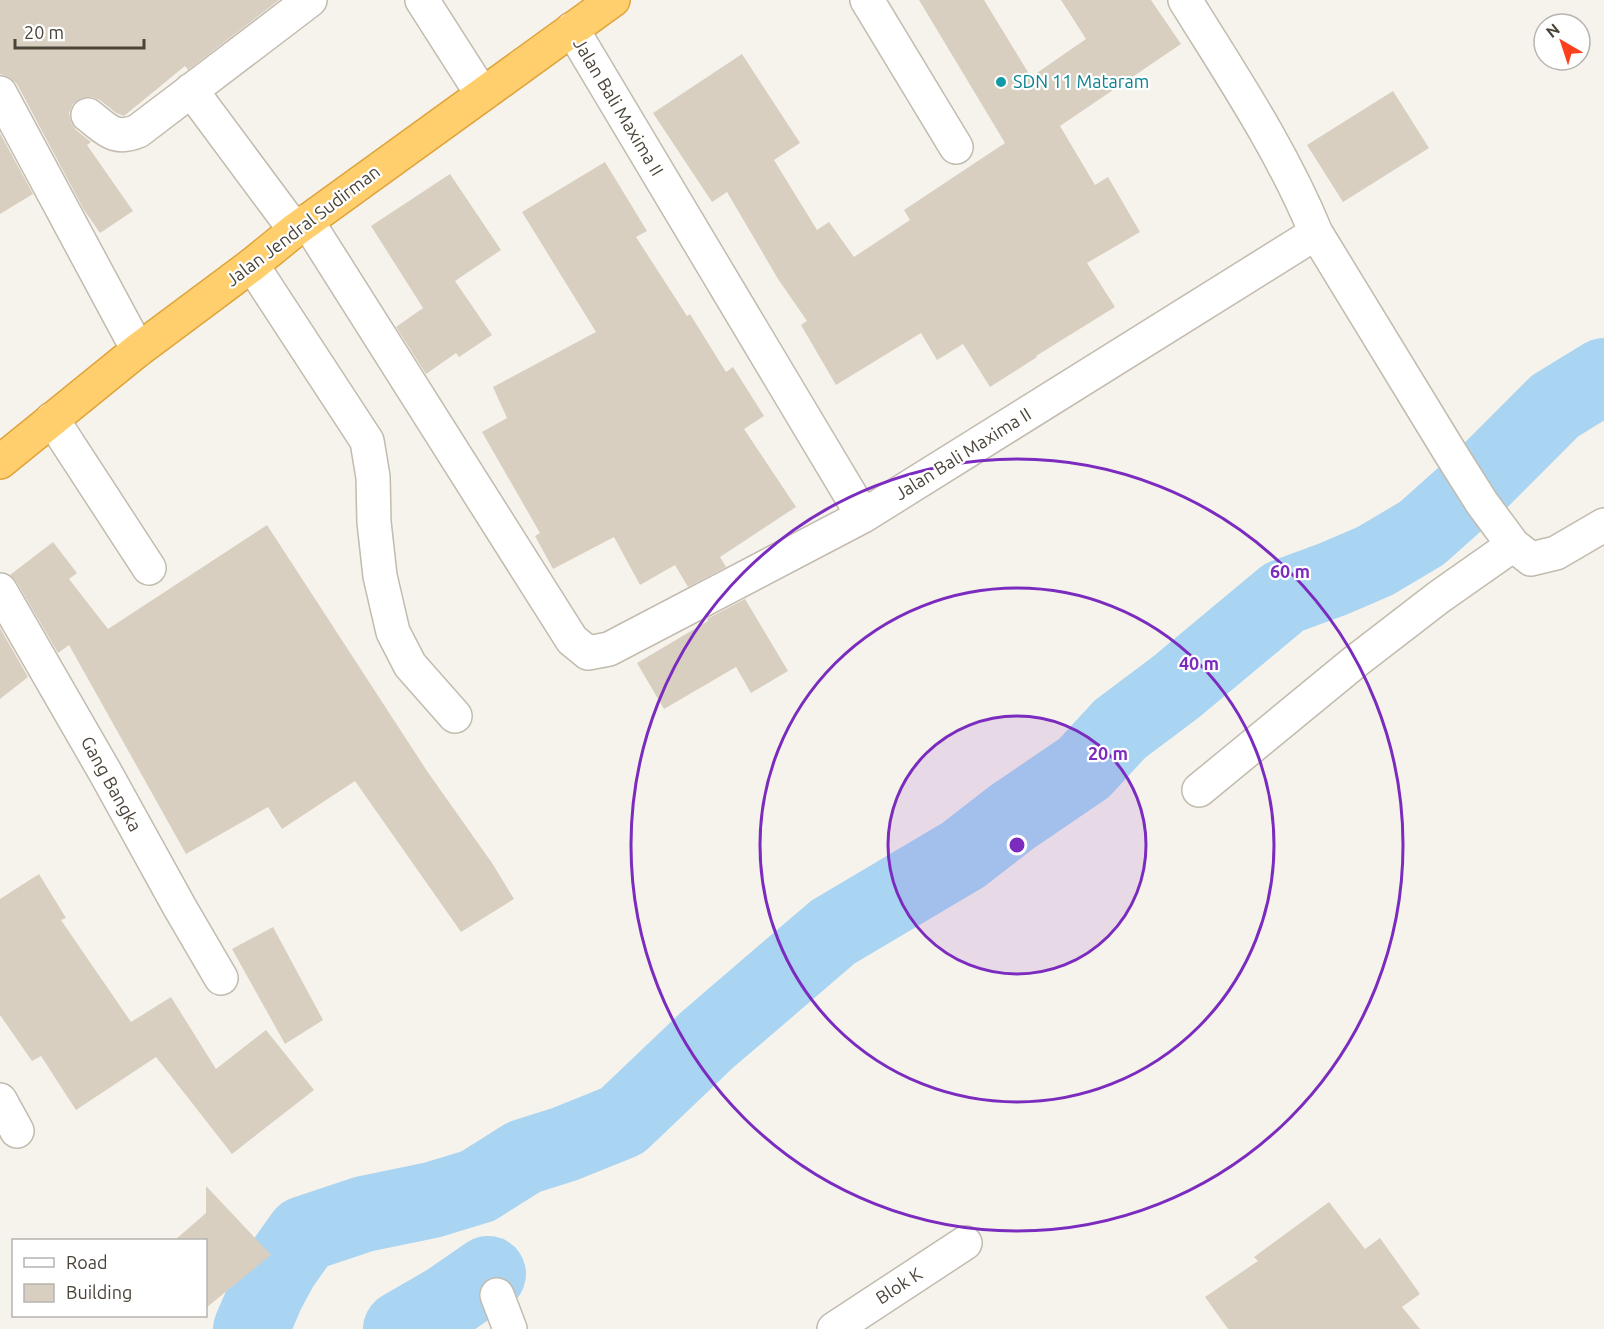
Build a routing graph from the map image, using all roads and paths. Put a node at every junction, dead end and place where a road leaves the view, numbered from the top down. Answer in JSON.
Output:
{"nodes":[{"id":1,"x":310,"y":0,"type":"edge"},
{"id":2,"x":422,"y":0,"type":"edge"},
{"id":3,"x":613,"y":0,"type":"edge"},
{"id":4,"x":867,"y":0,"type":"edge"},
{"id":5,"x":1185,"y":0,"type":"edge"},
{"id":6,"x":572,"y":29,"type":"junction"},
{"id":7,"x":191,"y":90,"type":"junction"},
{"id":8,"x":0,"y":93,"type":"edge"},
{"id":9,"x":482,"y":94,"type":"junction"},
{"id":10,"x":88,"y":115,"type":"dead end"},
{"id":11,"x":956,"y":147,"type":"dead end"},
{"id":12,"x":302,"y":226,"type":"junction"},
{"id":13,"x":1316,"y":233,"type":"junction"},
{"id":14,"x":252,"y":265,"type":"junction"},
{"id":15,"x":138,"y":350,"type":"junction"},
{"id":16,"x":52,"y":419,"type":"junction"},
{"id":17,"x":0,"y":462,"type":"edge"},
{"id":18,"x":863,"y":516,"type":"junction"},
{"id":19,"x":1604,"y":525,"type":"edge"},
{"id":20,"x":1513,"y":545,"type":"junction"},
{"id":21,"x":149,"y":568,"type":"dead end"},
{"id":22,"x":0,"y":590,"type":"edge"},
{"id":23,"x":455,"y":716,"type":"dead end"},
{"id":24,"x":1199,"y":790,"type":"dead end"},
{"id":25,"x":221,"y":978,"type":"dead end"},
{"id":26,"x":0,"y":1100,"type":"edge"},
{"id":27,"x":17,"y":1131,"type":"dead end"},
{"id":28,"x":965,"y":1244,"type":"dead end"},
{"id":29,"x":497,"y":1295,"type":"dead end"},
{"id":30,"x":510,"y":1329,"type":"edge"},
{"id":31,"x":834,"y":1329,"type":"edge"}],
"edges":[{"from":1,"to":7,"type":"street"},
{"from":2,"to":9,"type":"street"},
{"from":3,"to":6,"type":"highway","name":"Jalan Jendral Sudirman"},
{"from":4,"to":11,"type":"street"},
{"from":5,"to":13,"type":"street"},
{"from":6,"to":9,"type":"highway","name":"Jalan Jendral Sudirman"},
{"from":6,"to":18,"type":"street","name":"Jalan Bali Maxima II"},
{"from":7,"to":10,"type":"street"},
{"from":7,"to":12,"type":"street"},
{"from":8,"to":15,"type":"street"},
{"from":9,"to":12,"type":"highway","name":"Jalan Jendral Sudirman"},
{"from":12,"to":14,"type":"highway","name":"Jalan Jendral Sudirman"},
{"from":12,"to":18,"type":"street"},
{"from":13,"to":18,"type":"street","name":"Jalan Bali Maxima II"},
{"from":13,"to":20,"type":"street"},
{"from":14,"to":15,"type":"highway","name":"Jalan Jendral Sudirman"},
{"from":14,"to":23,"type":"street"},
{"from":15,"to":16,"type":"highway","name":"Jalan Jendral Sudirman"},
{"from":16,"to":17,"type":"highway","name":"Jalan Jendral Sudirman"},
{"from":16,"to":21,"type":"street"},
{"from":19,"to":20,"type":"street"},
{"from":20,"to":24,"type":"street"},
{"from":22,"to":25,"type":"street","name":"Gang Bangka"},
{"from":26,"to":27,"type":"street"},
{"from":28,"to":31,"type":"street","name":"Blok K"},
{"from":29,"to":30,"type":"street"}]}
